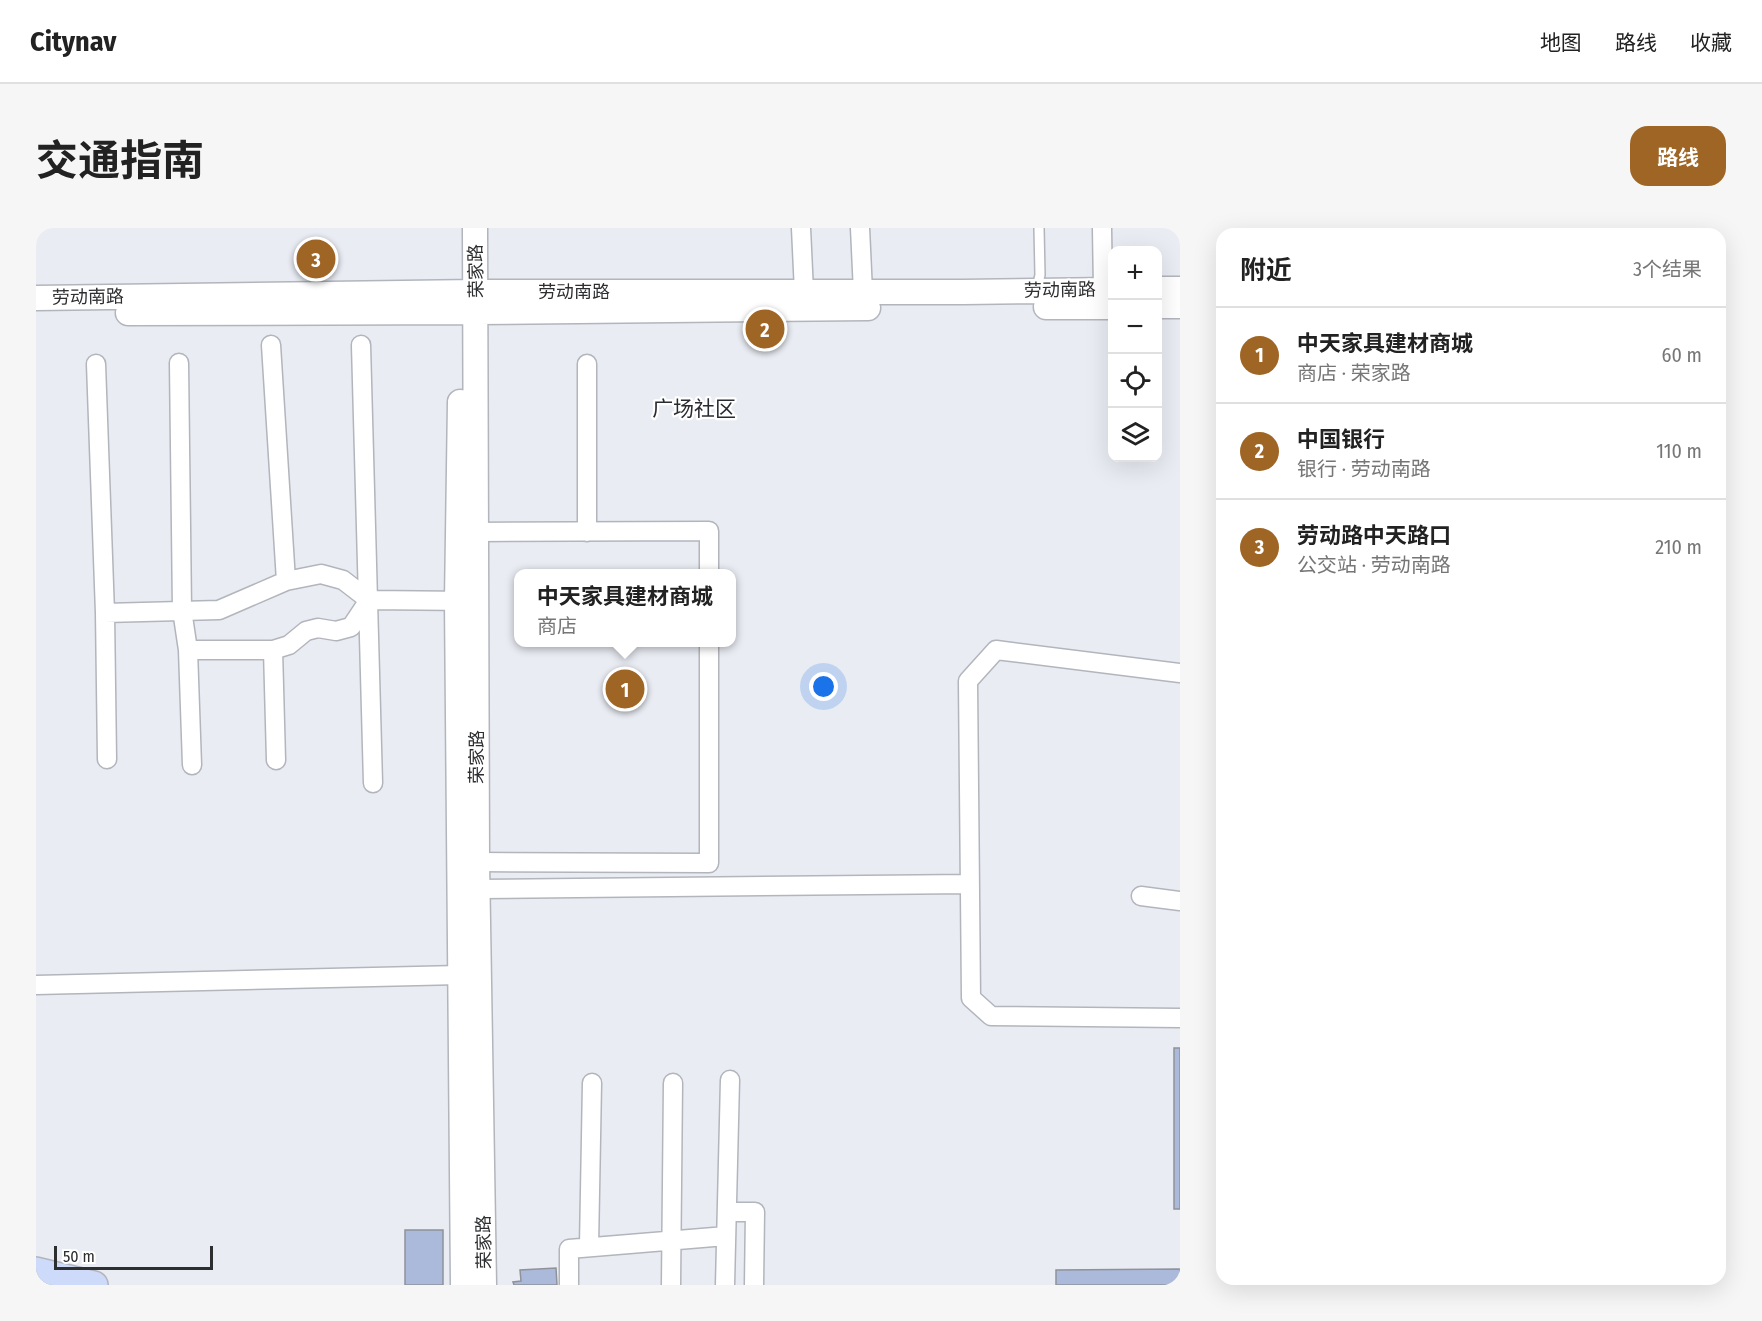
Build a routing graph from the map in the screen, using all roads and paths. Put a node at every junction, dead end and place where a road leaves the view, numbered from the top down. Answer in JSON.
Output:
{"nodes":[{"id":1,"x":461,"y":228,"type":"edge"},
{"id":2,"x":475,"y":228,"type":"edge"},
{"id":3,"x":801,"y":228,"type":"edge"},
{"id":4,"x":860,"y":228,"type":"edge"},
{"id":5,"x":1039,"y":228,"type":"edge"},
{"id":6,"x":1101,"y":228,"type":"edge"},
{"id":7,"x":1108,"y":287,"type":"edge"},
{"id":8,"x":1162,"y":289,"type":"edge"},
{"id":9,"x":1180,"y":289,"type":"edge"},
{"id":10,"x":1036,"y":291,"type":"junction"},
{"id":11,"x":804,"y":292,"type":"junction"},
{"id":12,"x":863,"y":292,"type":"junction"},
{"id":13,"x":1108,"y":295,"type":"edge"},
{"id":14,"x":1108,"y":295,"type":"edge"},
{"id":15,"x":36,"y":298,"type":"edge"},
{"id":16,"x":469,"y":302,"type":"junction"},
{"id":17,"x":1162,"y":306,"type":"edge"},
{"id":18,"x":1180,"y":306,"type":"edge"},
{"id":19,"x":36,"y":313,"type":"edge"},
{"id":20,"x":271,"y":345,"type":"dead end"},
{"id":21,"x":361,"y":345,"type":"dead end"},
{"id":22,"x":179,"y":363,"type":"dead end"},
{"id":23,"x":96,"y":364,"type":"dead end"},
{"id":24,"x":587,"y":364,"type":"dead end"},
{"id":25,"x":477,"y":532,"type":"junction"},
{"id":26,"x":586,"y":532,"type":"junction"},
{"id":27,"x":709,"y":569,"type":"edge"},
{"id":28,"x":286,"y":581,"type":"junction"},
{"id":29,"x":369,"y":600,"type":"junction"},
{"id":30,"x":467,"y":601,"type":"junction"},
{"id":31,"x":182,"y":610,"type":"junction"},
{"id":32,"x":105,"y":613,"type":"junction"},
{"id":33,"x":709,"y":647,"type":"edge"},
{"id":34,"x":188,"y":650,"type":"junction"},
{"id":35,"x":273,"y":650,"type":"junction"},
{"id":36,"x":1180,"y":673,"type":"edge"},
{"id":37,"x":107,"y":759,"type":"dead end"},
{"id":38,"x":276,"y":760,"type":"dead end"},
{"id":39,"x":192,"y":765,"type":"dead end"},
{"id":40,"x":373,"y":783,"type":"dead end"},
{"id":41,"x":477,"y":862,"type":"junction"},
{"id":42,"x":969,"y":884,"type":"junction"},
{"id":43,"x":478,"y":889,"type":"junction"},
{"id":44,"x":1141,"y":896,"type":"dead end"},
{"id":45,"x":1180,"y":901,"type":"edge"},
{"id":46,"x":460,"y":975,"type":"junction"},
{"id":47,"x":36,"y":986,"type":"edge"},
{"id":48,"x":1180,"y":1018,"type":"edge"},
{"id":49,"x":730,"y":1080,"type":"dead end"},
{"id":50,"x":592,"y":1083,"type":"dead end"},
{"id":51,"x":673,"y":1083,"type":"dead end"},
{"id":52,"x":727,"y":1212,"type":"junction"},
{"id":53,"x":726,"y":1236,"type":"junction"},
{"id":54,"x":670,"y":1240,"type":"junction"},
{"id":55,"x":589,"y":1246,"type":"junction"},
{"id":56,"x":36,"y":1271,"type":"edge"},
{"id":57,"x":94,"y":1285,"type":"edge"},
{"id":58,"x":463,"y":1285,"type":"edge"},
{"id":59,"x":484,"y":1285,"type":"edge"},
{"id":60,"x":569,"y":1285,"type":"edge"},
{"id":61,"x":671,"y":1285,"type":"edge"},
{"id":62,"x":725,"y":1285,"type":"edge"},
{"id":63,"x":754,"y":1285,"type":"edge"}],
"edges":[{"from":1,"to":16,"type":"street","name":"荣家路"},
{"from":2,"to":16,"type":"street","name":"荣家路"},
{"from":3,"to":11,"type":"street"},
{"from":4,"to":12,"type":"street"},
{"from":5,"to":10,"type":"lane"},
{"from":6,"to":7,"type":"street"},
{"from":8,"to":9,"type":"street"},
{"from":10,"to":12,"type":"street","name":"劳动南路"},
{"from":10,"to":14,"type":"street","name":"劳动南路"},
{"from":11,"to":12,"type":"street","name":"劳动南路"},
{"from":11,"to":16,"type":"street","name":"劳动南路"},
{"from":13,"to":16,"type":"street","name":"劳动南路"},
{"from":15,"to":16,"type":"street","name":"劳动南路"},
{"from":16,"to":19,"type":"street","name":"劳动南路"},
{"from":16,"to":25,"type":"street","name":"荣家路"},
{"from":16,"to":30,"type":"street","name":"荣家路"},
{"from":17,"to":18,"type":"street"},
{"from":20,"to":28,"type":"street"},
{"from":21,"to":29,"type":"street"},
{"from":22,"to":31,"type":"street"},
{"from":23,"to":32,"type":"street"},
{"from":24,"to":26,"type":"street"},
{"from":25,"to":26,"type":"street"},
{"from":25,"to":30,"type":"street","name":"荣家路"},
{"from":26,"to":27,"type":"street"},
{"from":28,"to":29,"type":"street"},
{"from":28,"to":31,"type":"street"},
{"from":29,"to":30,"type":"street"},
{"from":29,"to":35,"type":"street"},
{"from":29,"to":40,"type":"street"},
{"from":30,"to":41,"type":"street","name":"荣家路"},
{"from":30,"to":46,"type":"street","name":"荣家路"},
{"from":31,"to":32,"type":"street"},
{"from":31,"to":34,"type":"street"},
{"from":32,"to":37,"type":"street"},
{"from":33,"to":41,"type":"street"},
{"from":34,"to":35,"type":"street"},
{"from":34,"to":39,"type":"street"},
{"from":35,"to":38,"type":"street"},
{"from":36,"to":42,"type":"street"},
{"from":41,"to":43,"type":"street","name":"荣家路"},
{"from":42,"to":43,"type":"street"},
{"from":42,"to":48,"type":"street"},
{"from":43,"to":59,"type":"street","name":"荣家路"},
{"from":44,"to":45,"type":"street"},
{"from":46,"to":47,"type":"street"},
{"from":46,"to":58,"type":"street","name":"荣家路"},
{"from":49,"to":52,"type":"street"},
{"from":50,"to":55,"type":"street"},
{"from":51,"to":54,"type":"street"},
{"from":52,"to":53,"type":"street"},
{"from":52,"to":63,"type":"street"},
{"from":53,"to":54,"type":"street"},
{"from":53,"to":62,"type":"street"},
{"from":54,"to":55,"type":"street"},
{"from":54,"to":61,"type":"street"},
{"from":55,"to":60,"type":"street"},
{"from":56,"to":57,"type":"main road"}]}
